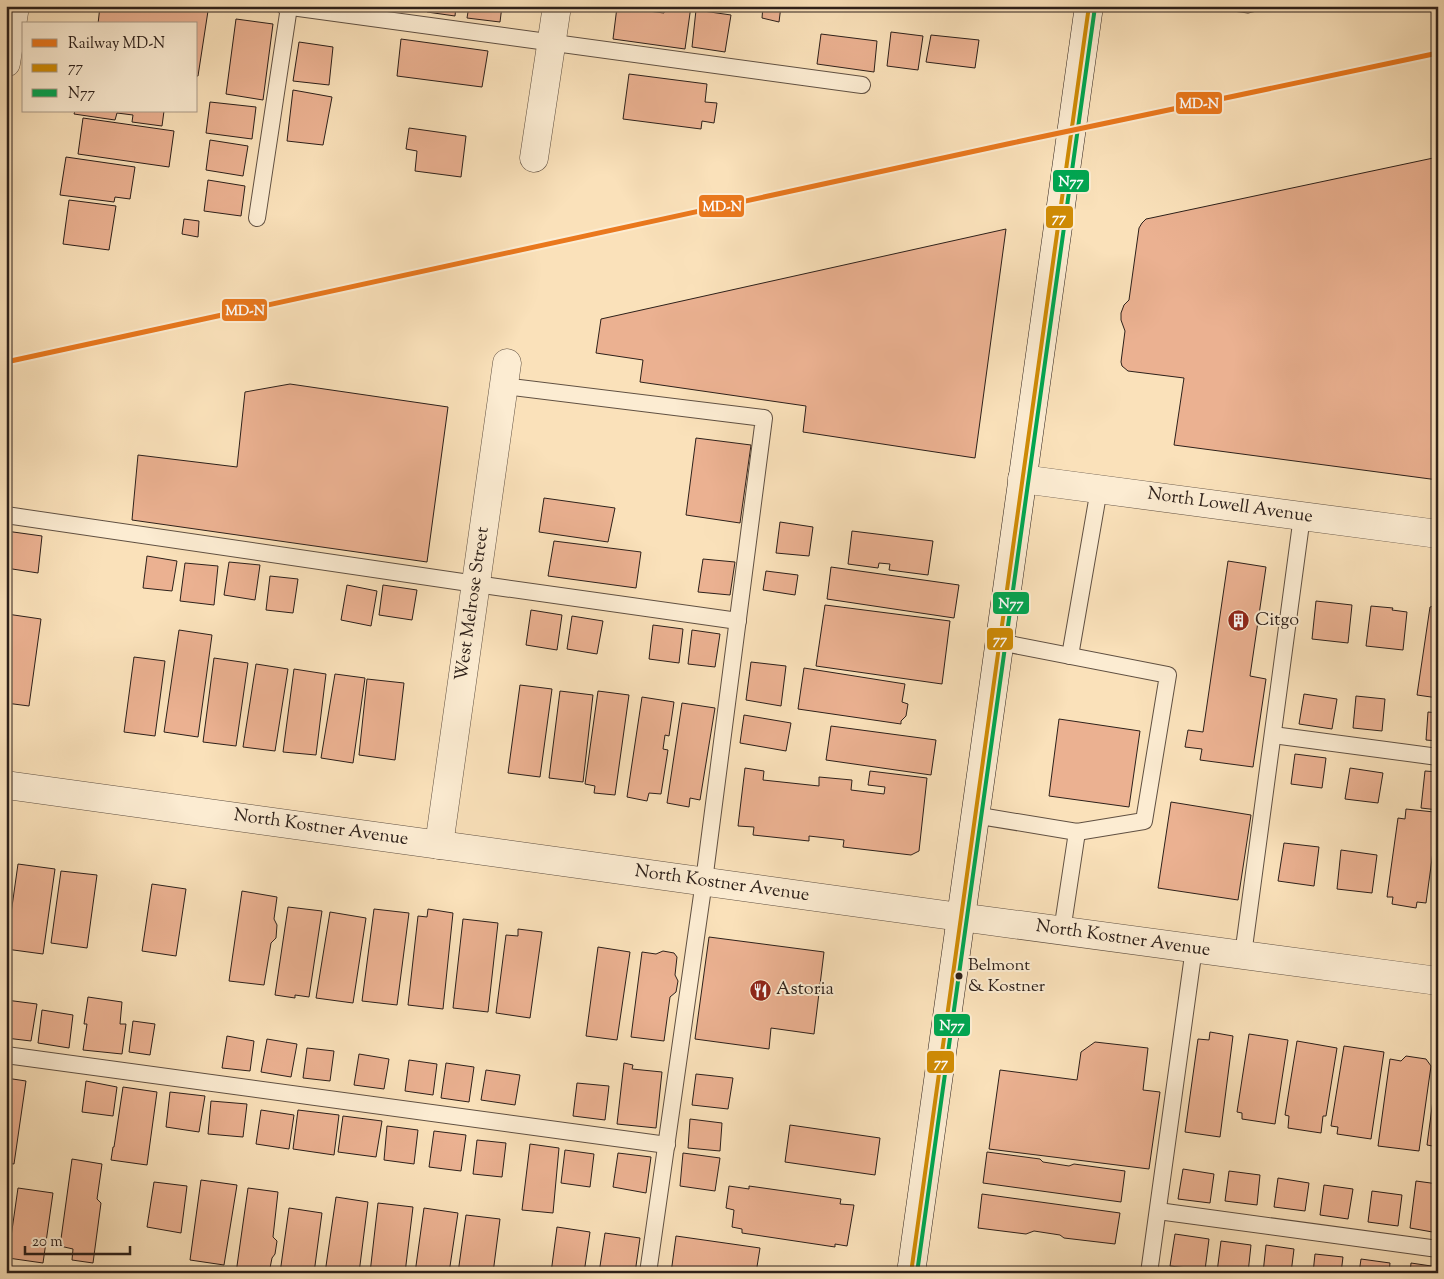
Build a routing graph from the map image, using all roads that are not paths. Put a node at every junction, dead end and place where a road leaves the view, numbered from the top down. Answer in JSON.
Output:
{"nodes":[{"id":1,"x":15,"y":6,"type":"edge"},
{"id":2,"x":284,"y":6,"type":"edge"},
{"id":3,"x":557,"y":6,"type":"edge"},
{"id":4,"x":1089,"y":6,"type":"edge"},
{"id":5,"x":289,"y":7,"type":"edge"},
{"id":6,"x":551,"y":43,"type":"junction"},
{"id":7,"x":6,"y":63,"type":"edge"},
{"id":8,"x":862,"y":85,"type":"dead end"},
{"id":9,"x":534,"y":158,"type":"dead end"},
{"id":10,"x":257,"y":218,"type":"dead end"},
{"id":11,"x":505,"y":374,"type":"joint"},
{"id":12,"x":1022,"y":479,"type":"junction"},
{"id":13,"x":1099,"y":489,"type":"junction"},
{"id":14,"x":6,"y":515,"type":"edge"},
{"id":15,"x":1302,"y":516,"type":"junction"},
{"id":16,"x":1438,"y":534,"type":"edge"},
{"id":17,"x":476,"y":584,"type":"junction"},
{"id":18,"x":738,"y":620,"type":"junction"},
{"id":19,"x":999,"y":642,"type":"junction"},
{"id":20,"x":1070,"y":656,"type":"junction"},
{"id":21,"x":1273,"y":735,"type":"junction"},
{"id":22,"x":1438,"y":757,"type":"edge"},
{"id":23,"x":6,"y":785,"type":"edge"},
{"id":24,"x":974,"y":815,"type":"junction"},
{"id":25,"x":1077,"y":832,"type":"junction"},
{"id":26,"x":439,"y":845,"type":"junction"},
{"id":27,"x":704,"y":881,"type":"junction"},
{"id":28,"x":960,"y":917,"type":"junction"},
{"id":29,"x":1062,"y":930,"type":"junction"},
{"id":30,"x":1194,"y":948,"type":"junction"},
{"id":31,"x":1243,"y":955,"type":"junction"},
{"id":32,"x":1438,"y":981,"type":"edge"},
{"id":33,"x":6,"y":1055,"type":"edge"},
{"id":34,"x":667,"y":1145,"type":"junction"},
{"id":35,"x":1158,"y":1212,"type":"junction"},
{"id":36,"x":1438,"y":1250,"type":"edge"},
{"id":37,"x":648,"y":1273,"type":"edge"},
{"id":38,"x":911,"y":1273,"type":"edge"},
{"id":39,"x":1149,"y":1273,"type":"edge"}],
"edges":[{"from":1,"to":7,"type":"street"},
{"from":2,"to":5,"type":"lane"},
{"from":3,"to":6,"type":"street"},
{"from":4,"to":12,"type":"street"},
{"from":5,"to":6,"type":"lane"},
{"from":5,"to":10,"type":"lane"},
{"from":6,"to":8,"type":"lane"},
{"from":6,"to":9,"type":"street"},
{"from":11,"to":17,"type":"street","name":"West Melrose Street"},
{"from":11,"to":18,"type":"lane"},
{"from":12,"to":13,"type":"street","name":"North Lowell Avenue"},
{"from":12,"to":19,"type":"street"},
{"from":13,"to":15,"type":"street","name":"North Lowell Avenue"},
{"from":13,"to":20,"type":"lane"},
{"from":14,"to":17,"type":"lane"},
{"from":15,"to":16,"type":"street","name":"North Lowell Avenue"},
{"from":15,"to":21,"type":"lane"},
{"from":17,"to":18,"type":"lane"},
{"from":17,"to":26,"type":"street","name":"West Melrose Street"},
{"from":18,"to":27,"type":"lane"},
{"from":19,"to":20,"type":"lane"},
{"from":19,"to":24,"type":"street"},
{"from":20,"to":25,"type":"lane"},
{"from":21,"to":22,"type":"lane"},
{"from":21,"to":31,"type":"lane"},
{"from":23,"to":26,"type":"street","name":"North Kostner Avenue"},
{"from":24,"to":25,"type":"lane"},
{"from":24,"to":28,"type":"street"},
{"from":25,"to":29,"type":"lane"},
{"from":26,"to":27,"type":"street","name":"North Kostner Avenue"},
{"from":27,"to":28,"type":"street","name":"North Kostner Avenue"},
{"from":27,"to":34,"type":"lane"},
{"from":28,"to":29,"type":"street","name":"North Kostner Avenue"},
{"from":28,"to":38,"type":"street"},
{"from":29,"to":30,"type":"street","name":"North Kostner Avenue"},
{"from":30,"to":31,"type":"street","name":"North Kostner Avenue"},
{"from":30,"to":35,"type":"lane"},
{"from":31,"to":32,"type":"street","name":"North Kostner Avenue"},
{"from":33,"to":34,"type":"lane"},
{"from":34,"to":37,"type":"lane"},
{"from":35,"to":36,"type":"lane"},
{"from":35,"to":39,"type":"lane"}]}
